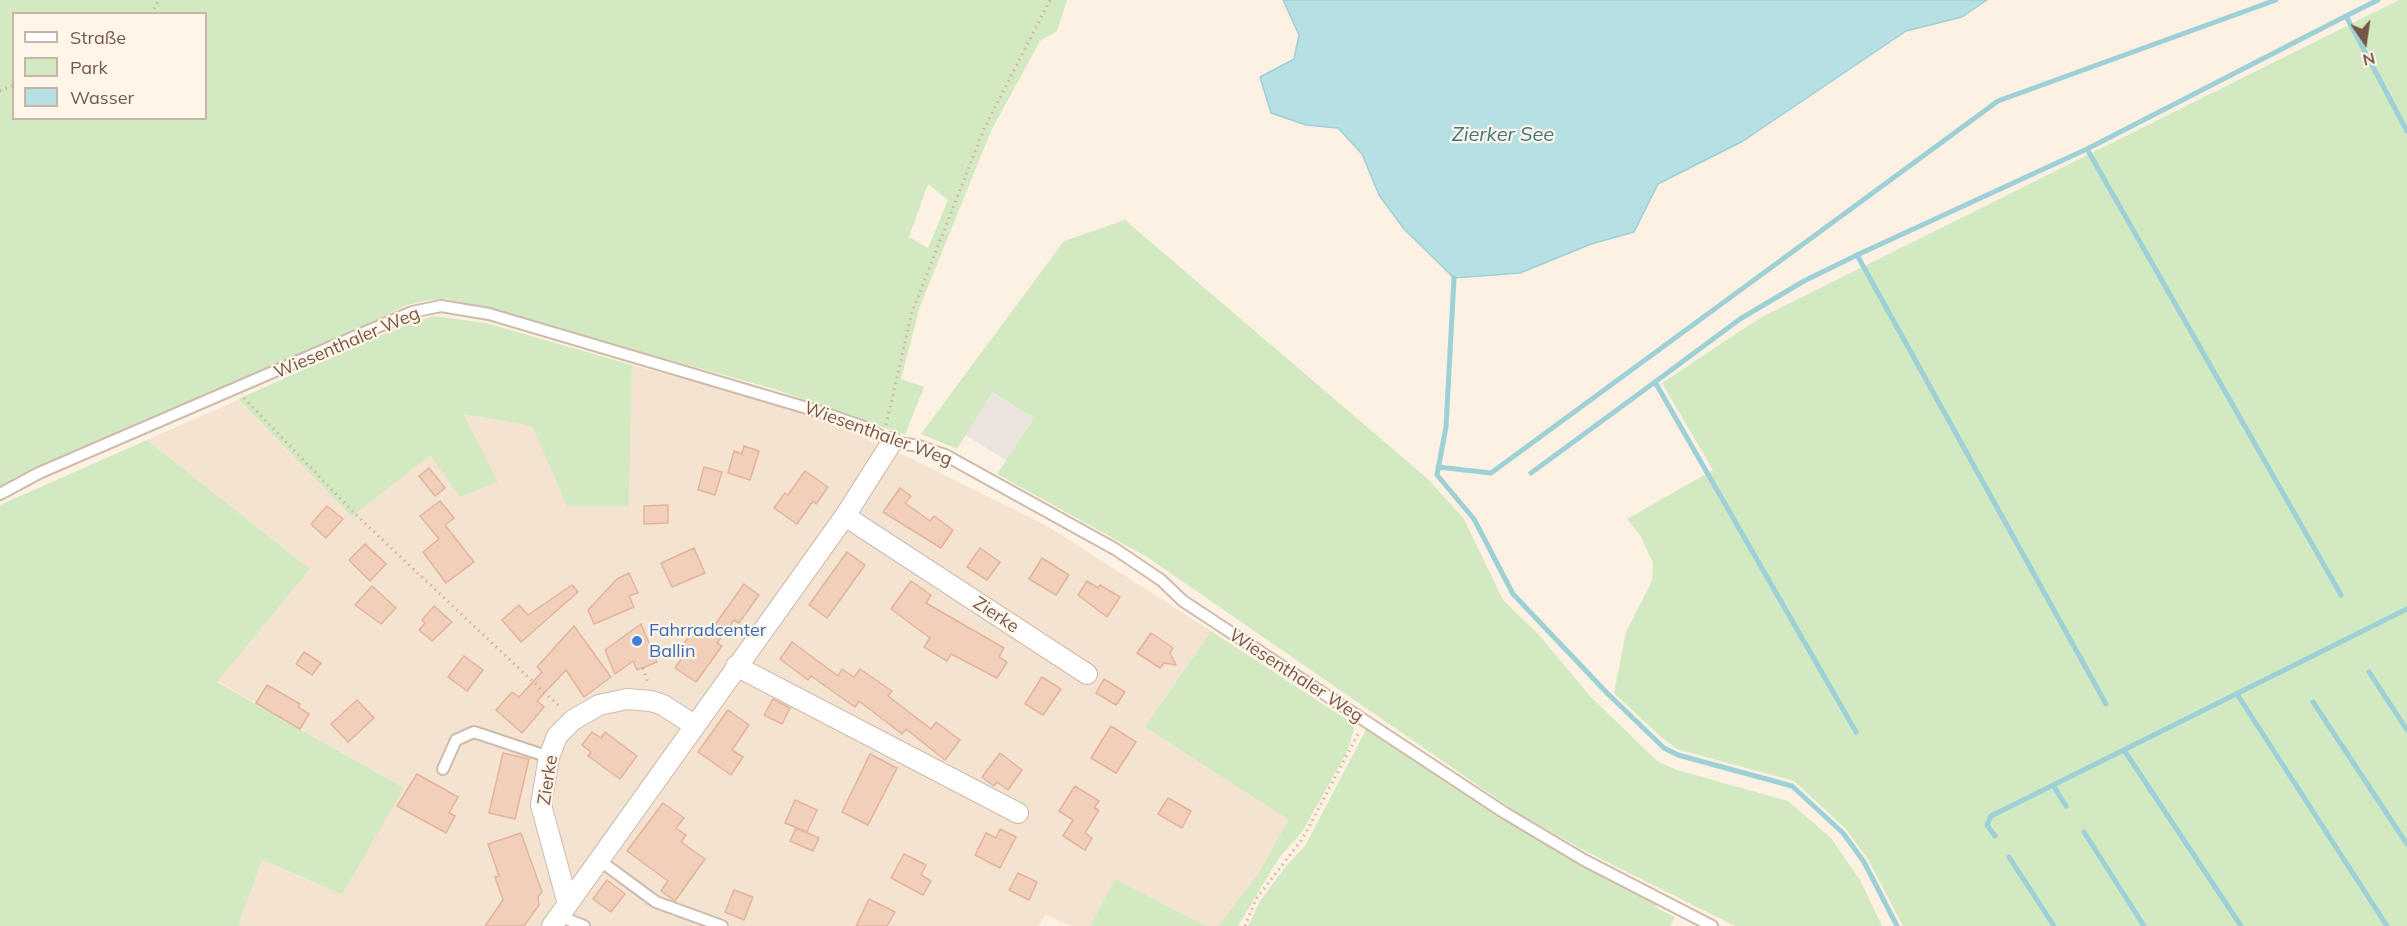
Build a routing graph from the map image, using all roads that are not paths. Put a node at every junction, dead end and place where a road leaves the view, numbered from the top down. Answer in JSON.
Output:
{"nodes":[{"id":1,"x":892,"y":442,"type":"junction"},
{"id":2,"x":0,"y":494,"type":"edge"},
{"id":3,"x":845,"y":516,"type":"junction"},
{"id":4,"x":736,"y":666,"type":"junction"},
{"id":5,"x":1087,"y":674,"type":"dead end"},
{"id":6,"x":694,"y":725,"type":"junction"},
{"id":7,"x":549,"y":756,"type":"junction"},
{"id":8,"x":443,"y":769,"type":"dead end"},
{"id":9,"x":1018,"y":813,"type":"dead end"},
{"id":10,"x":599,"y":860,"type":"junction"},
{"id":11,"x":560,"y":915,"type":"edge"},
{"id":12,"x":584,"y":926,"type":"edge"},
{"id":13,"x":722,"y":926,"type":"edge"},
{"id":14,"x":1712,"y":926,"type":"edge"}],
"edges":[{"from":1,"to":2,"type":"lane","name":"Wiesenthaler Weg"},
{"from":1,"to":3,"type":"street"},
{"from":1,"to":14,"type":"lane","name":"Wiesenthaler Weg"},
{"from":3,"to":4,"type":"street"},
{"from":3,"to":5,"type":"street","name":"Zierke"},
{"from":4,"to":6,"type":"street"},
{"from":4,"to":9,"type":"street"},
{"from":6,"to":7,"type":"street","name":"Zierke"},
{"from":6,"to":10,"type":"street"},
{"from":7,"to":8,"type":"lane"},
{"from":7,"to":11,"type":"street","name":"Zierke"},
{"from":10,"to":11,"type":"street"},
{"from":10,"to":13,"type":"lane"},
{"from":11,"to":12,"type":"lane"}]}
